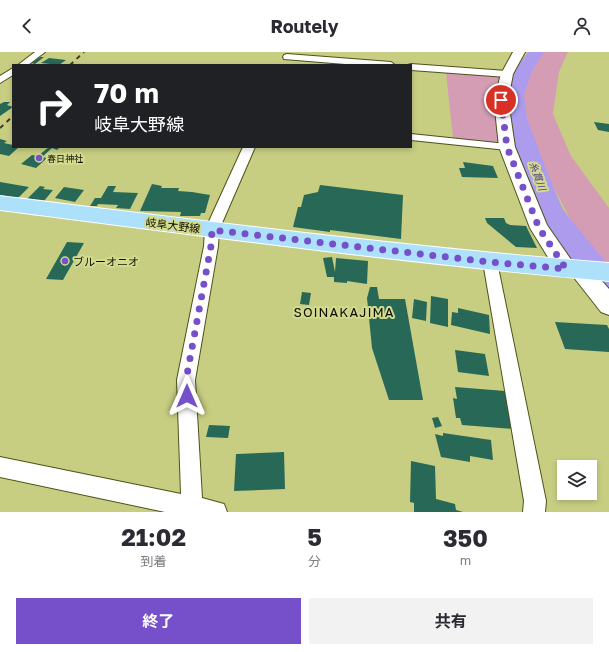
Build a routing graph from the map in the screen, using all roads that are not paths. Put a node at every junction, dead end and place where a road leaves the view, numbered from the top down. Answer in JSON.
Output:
{"nodes":[{"id":1,"x":41,"y":52,"type":"edge"},
{"id":2,"x":519,"y":52,"type":"edge"},
{"id":3,"x":286,"y":58,"type":"edge"},
{"id":4,"x":23,"y":64,"type":"edge"},
{"id":5,"x":376,"y":64,"type":"edge"},
{"id":6,"x":412,"y":67,"type":"edge"},
{"id":7,"x":12,"y":72,"type":"edge"},
{"id":8,"x":507,"y":74,"type":"junction"},
{"id":9,"x":0,"y":80,"type":"edge"},
{"id":10,"x":412,"y":137,"type":"edge"},
{"id":11,"x":507,"y":147,"type":"junction"},
{"id":12,"x":249,"y":148,"type":"edge"},
{"id":13,"x":0,"y":203,"type":"edge"},
{"id":14,"x":212,"y":230,"type":"junction"},
{"id":15,"x":490,"y":262,"type":"junction"},
{"id":16,"x":573,"y":270,"type":"junction"},
{"id":17,"x":609,"y":272,"type":"edge"},
{"id":18,"x":609,"y":305,"type":"edge"},
{"id":19,"x":0,"y":467,"type":"edge"},
{"id":20,"x":191,"y":509,"type":"edge"},
{"id":21,"x":216,"y":512,"type":"edge"},
{"id":22,"x":534,"y":512,"type":"edge"}],
"edges":[{"from":1,"to":4,"type":"street"},
{"from":2,"to":8,"type":"street"},
{"from":3,"to":5,"type":"street"},
{"from":6,"to":8,"type":"street"},
{"from":7,"to":9,"type":"street"},
{"from":8,"to":11,"type":"street"},
{"from":10,"to":11,"type":"street"},
{"from":11,"to":16,"type":"street"},
{"from":12,"to":14,"type":"street"},
{"from":13,"to":14,"type":"main road","name":"岐阜大野線"},
{"from":14,"to":15,"type":"main road","name":"岐阜大野線"},
{"from":14,"to":20,"type":"street"},
{"from":15,"to":16,"type":"main road","name":"岐阜大野線"},
{"from":15,"to":22,"type":"street"},
{"from":16,"to":17,"type":"main road","name":"岐阜大野線"},
{"from":16,"to":18,"type":"street"},
{"from":19,"to":20,"type":"street"},
{"from":20,"to":21,"type":"street"}]}
